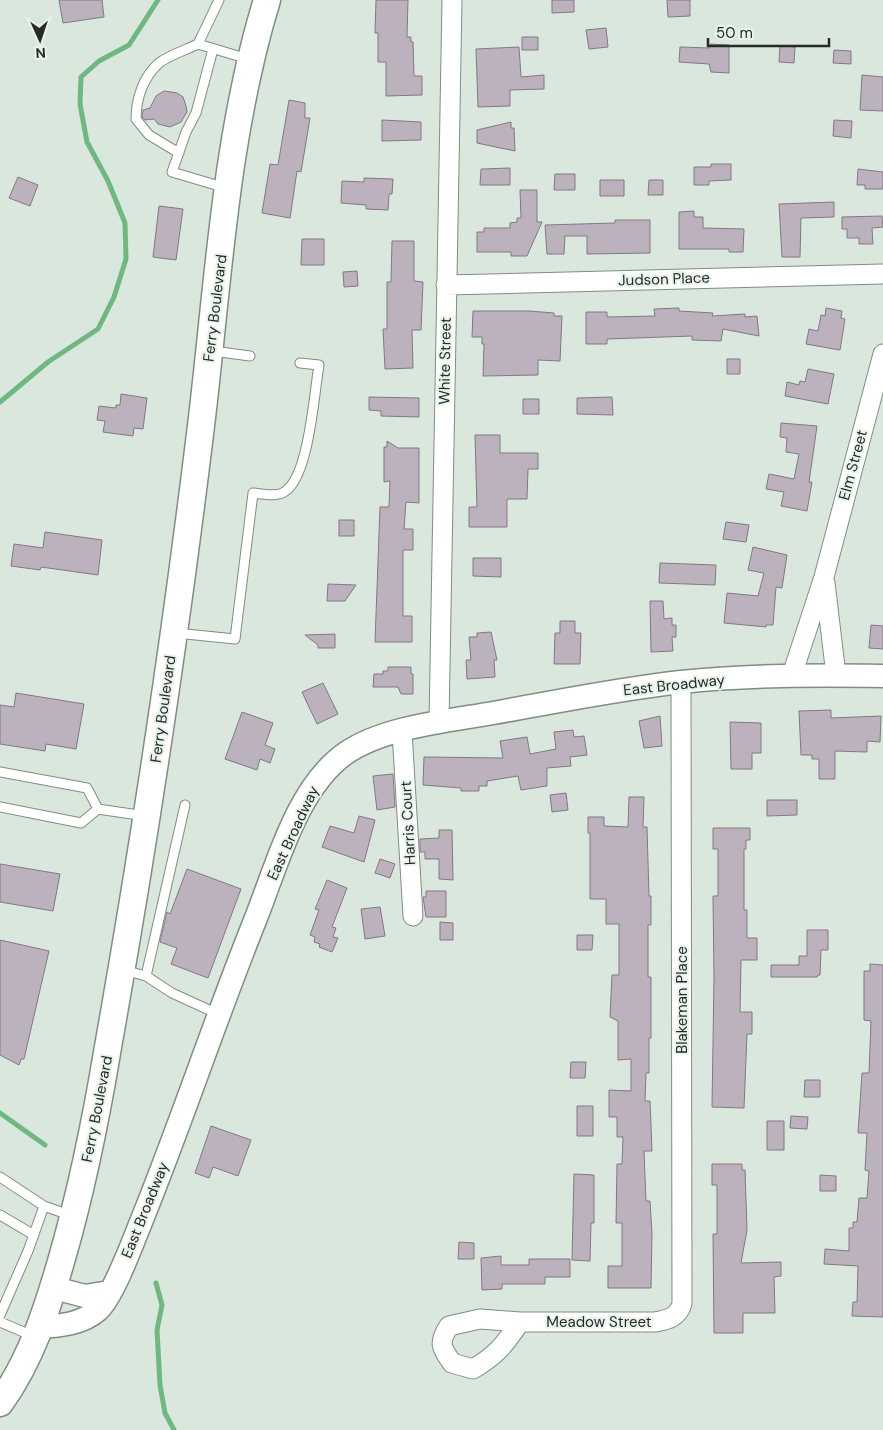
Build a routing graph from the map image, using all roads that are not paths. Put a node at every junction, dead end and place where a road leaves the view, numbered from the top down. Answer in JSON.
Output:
{"nodes":[{"id":1,"x":219,"y":0,"type":"edge"},
{"id":2,"x":267,"y":0,"type":"edge"},
{"id":3,"x":452,"y":0,"type":"edge"},
{"id":4,"x":198,"y":44,"type":"junction"},
{"id":5,"x":212,"y":49,"type":"junction"},
{"id":6,"x":250,"y":60,"type":"junction"},
{"id":7,"x":178,"y":153,"type":"junction"},
{"id":8,"x":229,"y":189,"type":"junction"},
{"id":9,"x":883,"y":274,"type":"edge"},
{"id":10,"x":446,"y":285,"type":"junction"},
{"id":11,"x":210,"y":350,"type":"junction"},
{"id":12,"x":883,"y":354,"type":"edge"},
{"id":13,"x":250,"y":356,"type":"dead end"},
{"id":14,"x":300,"y":363,"type":"dead end"},
{"id":15,"x":824,"y":577,"type":"junction"},
{"id":16,"x":173,"y":633,"type":"junction"},
{"id":17,"x":792,"y":675,"type":"junction"},
{"id":18,"x":836,"y":675,"type":"junction"},
{"id":19,"x":883,"y":676,"type":"edge"},
{"id":20,"x":681,"y":682,"type":"junction"},
{"id":21,"x":439,"y":722,"type":"junction"},
{"id":22,"x":402,"y":731,"type":"junction"},
{"id":23,"x":0,"y":772,"type":"edge"},
{"id":24,"x":185,"y":805,"type":"dead end"},
{"id":25,"x":0,"y":807,"type":"edge"},
{"id":26,"x":98,"y":809,"type":"junction"},
{"id":27,"x":147,"y":816,"type":"junction"},
{"id":28,"x":413,"y":916,"type":"dead end"},
{"id":29,"x":134,"y":973,"type":"junction"},
{"id":30,"x":218,"y":1014,"type":"junction"},
{"id":31,"x":0,"y":1177,"type":"edge"},
{"id":32,"x":44,"y":1206,"type":"junction"},
{"id":33,"x":0,"y":1216,"type":"edge"},
{"id":34,"x":74,"y":1216,"type":"junction"},
{"id":35,"x":34,"y":1236,"type":"junction"},
{"id":36,"x":54,"y":1288,"type":"junction"},
{"id":37,"x":109,"y":1292,"type":"junction"},
{"id":38,"x":0,"y":1314,"type":"edge"},
{"id":39,"x":676,"y":1315,"type":"joint"},
{"id":40,"x":0,"y":1322,"type":"edge"},
{"id":41,"x":520,"y":1322,"type":"dead end"},
{"id":42,"x":38,"y":1332,"type":"junction"},
{"id":43,"x":0,"y":1403,"type":"edge"}],
"edges":[{"from":1,"to":4,"type":"lane"},
{"from":2,"to":6,"type":"main road","name":"Ferry Boulevard"},
{"from":3,"to":10,"type":"street","name":"White Street"},
{"from":4,"to":5,"type":"lane"},
{"from":4,"to":7,"type":"lane"},
{"from":5,"to":6,"type":"lane"},
{"from":5,"to":7,"type":"lane"},
{"from":6,"to":8,"type":"main road","name":"Ferry Boulevard"},
{"from":7,"to":8,"type":"lane"},
{"from":8,"to":11,"type":"main road","name":"Ferry Boulevard"},
{"from":9,"to":10,"type":"street","name":"Judson Place"},
{"from":10,"to":21,"type":"street","name":"White Street"},
{"from":11,"to":13,"type":"lane"},
{"from":11,"to":16,"type":"main road","name":"Ferry Boulevard"},
{"from":12,"to":15,"type":"street","name":"Elm Street"},
{"from":14,"to":16,"type":"lane"},
{"from":15,"to":17,"type":"street","name":"Elm Street"},
{"from":15,"to":18,"type":"street","name":"Elm Street"},
{"from":16,"to":27,"type":"main road","name":"Ferry Boulevard"},
{"from":17,"to":18,"type":"street","name":"East Broadway"},
{"from":17,"to":20,"type":"street","name":"East Broadway"},
{"from":18,"to":19,"type":"street","name":"East Broadway"},
{"from":20,"to":21,"type":"street","name":"East Broadway"},
{"from":20,"to":39,"type":"street","name":"Blakeman Place"},
{"from":21,"to":22,"type":"street","name":"East Broadway"},
{"from":22,"to":28,"type":"street","name":"Harris Court"},
{"from":22,"to":30,"type":"street","name":"East Broadway"},
{"from":23,"to":26,"type":"lane"},
{"from":24,"to":29,"type":"lane"},
{"from":25,"to":26,"type":"lane"},
{"from":26,"to":27,"type":"lane"},
{"from":27,"to":29,"type":"main road","name":"Ferry Boulevard"},
{"from":29,"to":30,"type":"lane"},
{"from":29,"to":34,"type":"main road","name":"Ferry Boulevard"},
{"from":30,"to":37,"type":"street","name":"East Broadway"},
{"from":31,"to":32,"type":"lane"},
{"from":32,"to":34,"type":"lane"},
{"from":32,"to":35,"type":"lane"},
{"from":33,"to":35,"type":"lane"},
{"from":34,"to":36,"type":"main road","name":"Ferry Boulevard"},
{"from":35,"to":38,"type":"lane"},
{"from":36,"to":37,"type":"street"},
{"from":36,"to":42,"type":"main road","name":"Ferry Boulevard"},
{"from":37,"to":42,"type":"street","name":"East Broadway"},
{"from":39,"to":41,"type":"street","name":"Meadow Street"},
{"from":40,"to":42,"type":"lane"},
{"from":42,"to":43,"type":"main road","name":"Ferry Boulevard"}]}
